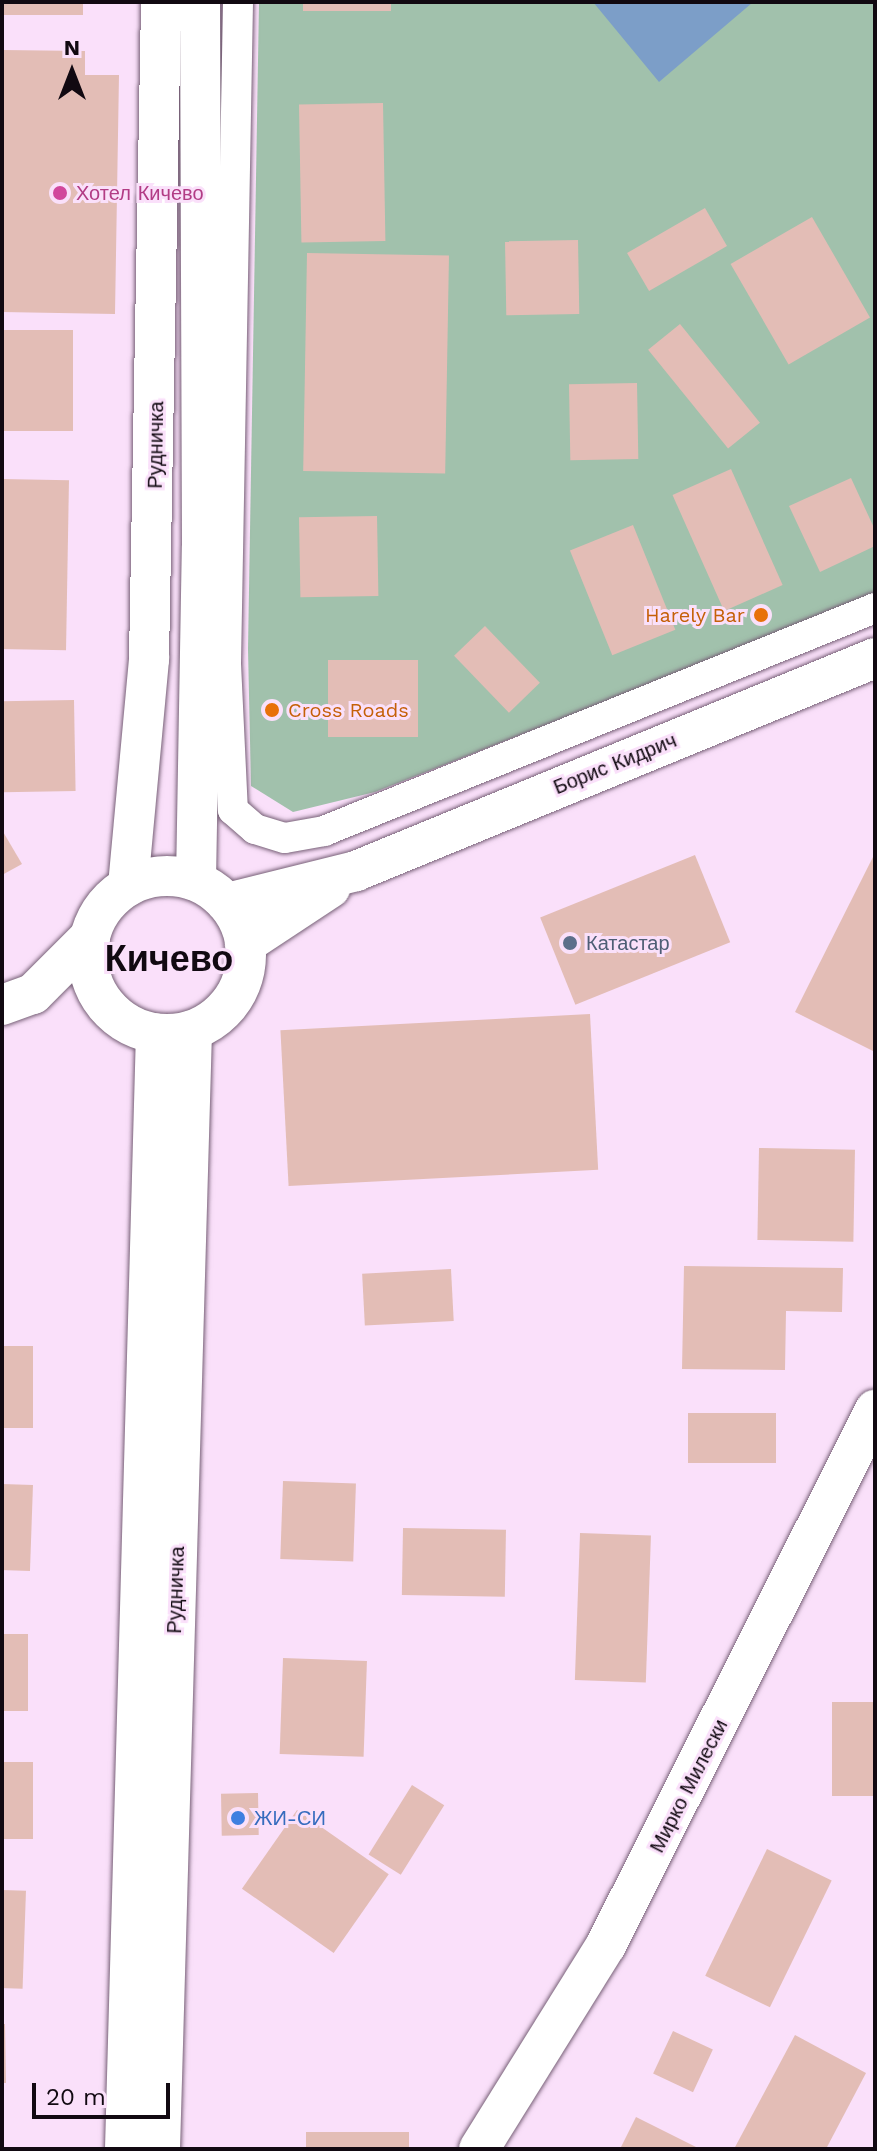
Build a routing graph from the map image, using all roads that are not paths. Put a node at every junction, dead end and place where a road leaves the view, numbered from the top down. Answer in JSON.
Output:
{"nodes":[{"id":1,"x":161,"y":2,"type":"edge"},
{"id":2,"x":200,"y":2,"type":"edge"},
{"id":3,"x":238,"y":2,"type":"edge"},
{"id":4,"x":875,"y":608,"type":"edge"},
{"id":5,"x":875,"y":658,"type":"edge"},
{"id":6,"x":356,"y":871,"type":"junction"},
{"id":7,"x":128,"y":886,"type":"junction"},
{"id":8,"x":212,"y":892,"type":"junction"},
{"id":9,"x":90,"y":937,"type":"junction"},
{"id":10,"x":245,"y":944,"type":"junction"},
{"id":11,"x":18,"y":999,"type":"edge"},
{"id":12,"x":118,"y":1017,"type":"junction"},
{"id":13,"x":174,"y":1032,"type":"junction"},
{"id":14,"x":875,"y":1410,"type":"edge"},
{"id":15,"x":125,"y":2149,"type":"edge"},
{"id":16,"x":160,"y":2149,"type":"edge"},
{"id":17,"x":479,"y":2149,"type":"edge"}],
"edges":[{"from":1,"to":7,"type":"street","name":"Рудничка"},
{"from":2,"to":8,"type":"street"},
{"from":3,"to":4,"type":"street"},
{"from":5,"to":6,"type":"street","name":"Борис Кидрич"},
{"from":6,"to":8,"type":"street","name":"Борис Кидрич"},
{"from":6,"to":10,"type":"street","name":"Борис Кидрич"},
{"from":7,"to":8,"type":"street"},
{"from":7,"to":9,"type":"street"},
{"from":8,"to":10,"type":"street"},
{"from":9,"to":11,"type":"street"},
{"from":9,"to":12,"type":"street"},
{"from":10,"to":13,"type":"street"},
{"from":11,"to":12,"type":"street"},
{"from":12,"to":13,"type":"street"},
{"from":13,"to":15,"type":"street","name":"Рудничка"},
{"from":13,"to":16,"type":"street","name":"Рудничка"},
{"from":14,"to":17,"type":"street","name":"Мирко Милески"}]}
